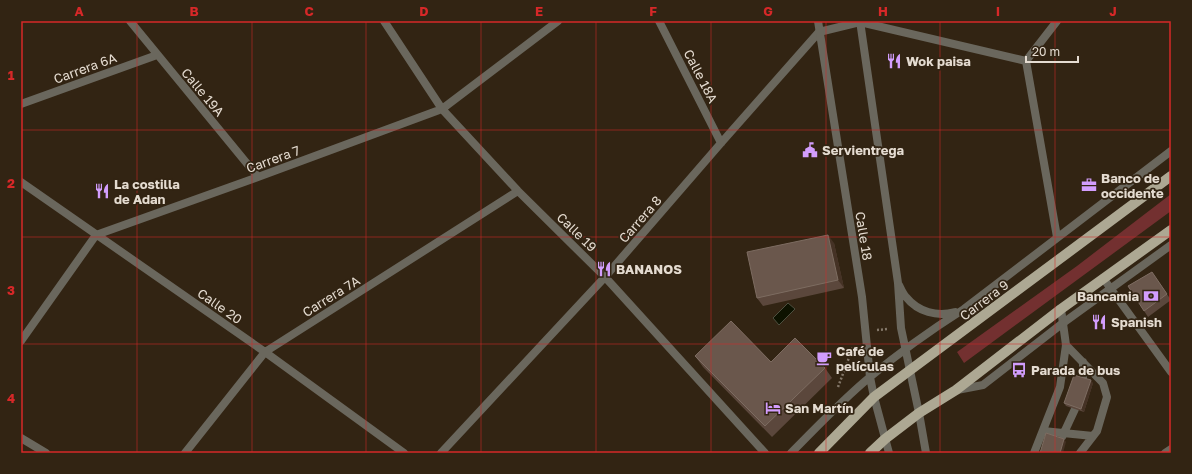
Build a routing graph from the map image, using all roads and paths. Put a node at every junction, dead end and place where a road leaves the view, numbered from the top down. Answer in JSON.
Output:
{"nodes":[{"id":1,"x":130,"y":21,"type":"edge"},
{"id":2,"x":384,"y":21,"type":"edge"},
{"id":3,"x":558,"y":21,"type":"edge"},
{"id":4,"x":659,"y":21,"type":"edge"},
{"id":5,"x":818,"y":21,"type":"edge"},
{"id":6,"x":860,"y":21,"type":"edge"},
{"id":7,"x":1057,"y":21,"type":"edge"},
{"id":8,"x":819,"y":32,"type":"junction"},
{"id":9,"x":157,"y":55,"type":"junction"},
{"id":10,"x":1026,"y":62,"type":"junction"},
{"id":11,"x":21,"y":104,"type":"edge"},
{"id":12,"x":442,"y":109,"type":"junction"},
{"id":13,"x":721,"y":143,"type":"junction"},
{"id":14,"x":1171,"y":151,"type":"edge"},
{"id":15,"x":1171,"y":176,"type":"edge"},
{"id":16,"x":258,"y":177,"type":"junction"},
{"id":17,"x":21,"y":182,"type":"edge"},
{"id":18,"x":518,"y":191,"type":"junction"},
{"id":19,"x":1171,"y":230,"type":"edge"},
{"id":20,"x":96,"y":235,"type":"junction"},
{"id":21,"x":1057,"y":237,"type":"junction"},
{"id":22,"x":1171,"y":245,"type":"edge"},
{"id":23,"x":605,"y":277,"type":"junction"},
{"id":24,"x":1103,"y":278,"type":"junction"},
{"id":25,"x":898,"y":283,"type":"junction"},
{"id":26,"x":1111,"y":288,"type":"junction"},
{"id":27,"x":964,"y":309,"type":"junction"},
{"id":28,"x":1061,"y":309,"type":"junction"},
{"id":29,"x":1063,"y":323,"type":"junction"},
{"id":30,"x":21,"y":341,"type":"edge"},
{"id":31,"x":854,"y":345,"type":"dead end"},
{"id":32,"x":1066,"y":345,"type":"junction"},
{"id":33,"x":906,"y":348,"type":"junction"},
{"id":34,"x":265,"y":352,"type":"junction"},
{"id":35,"x":1083,"y":362,"type":"junction"},
{"id":36,"x":910,"y":370,"type":"junction"},
{"id":37,"x":1171,"y":372,"type":"edge"},
{"id":38,"x":870,"y":377,"type":"junction"},
{"id":39,"x":1083,"y":380,"type":"edge"},
{"id":40,"x":956,"y":390,"type":"junction"},
{"id":41,"x":836,"y":393,"type":"dead end"},
{"id":42,"x":874,"y":397,"type":"junction"},
{"id":43,"x":1075,"y":409,"type":"edge"},
{"id":44,"x":919,"y":413,"type":"junction"},
{"id":45,"x":1043,"y":431,"type":"junction"},
{"id":46,"x":1062,"y":436,"type":"junction"},
{"id":47,"x":1093,"y":436,"type":"junction"},
{"id":48,"x":21,"y":438,"type":"edge"},
{"id":49,"x":885,"y":439,"type":"junction"},
{"id":50,"x":1171,"y":449,"type":"edge"},
{"id":51,"x":46,"y":453,"type":"edge"},
{"id":52,"x":185,"y":453,"type":"edge"},
{"id":53,"x":404,"y":453,"type":"edge"},
{"id":54,"x":441,"y":453,"type":"edge"},
{"id":55,"x":765,"y":453,"type":"edge"},
{"id":56,"x":792,"y":453,"type":"edge"},
{"id":57,"x":819,"y":453,"type":"edge"},
{"id":58,"x":870,"y":453,"type":"edge"},
{"id":59,"x":889,"y":453,"type":"edge"},
{"id":60,"x":926,"y":453,"type":"edge"},
{"id":61,"x":1034,"y":453,"type":"edge"},
{"id":62,"x":1080,"y":453,"type":"edge"},
{"id":63,"x":1165,"y":453,"type":"edge"}],
"edges":[{"from":1,"to":9,"type":"street","name":"Calle 19A"},
{"from":2,"to":12,"type":"street","name":"Calle 19"},
{"from":3,"to":12,"type":"street","name":"Carrera 7"},
{"from":4,"to":13,"type":"street","name":"Calle 18A"},
{"from":5,"to":8,"type":"street","name":"Calle 18"},
{"from":6,"to":8,"type":"street"},
{"from":6,"to":10,"type":"street"},
{"from":6,"to":25,"type":"street","name":"Calle 18"},
{"from":7,"to":10,"type":"street"},
{"from":8,"to":13,"type":"street","name":"Carrera 8"},
{"from":8,"to":38,"type":"street","name":"Calle 18"},
{"from":9,"to":11,"type":"street","name":"Carrera 6A"},
{"from":9,"to":16,"type":"street","name":"Calle 19A"},
{"from":10,"to":21,"type":"street"},
{"from":12,"to":16,"type":"street","name":"Carrera 7"},
{"from":12,"to":18,"type":"street","name":"Calle 19"},
{"from":13,"to":23,"type":"street","name":"Carrera 8"},
{"from":14,"to":21,"type":"street"},
{"from":15,"to":36,"type":"main road","name":"Carrera 9"},
{"from":16,"to":20,"type":"street","name":"Carrera 7"},
{"from":17,"to":20,"type":"street","name":"Calle 20"},
{"from":18,"to":23,"type":"street","name":"Calle 19"},
{"from":18,"to":34,"type":"street","name":"Carrera 7A"},
{"from":19,"to":24,"type":"main road"},
{"from":20,"to":30,"type":"street"},
{"from":20,"to":34,"type":"street","name":"Calle 20"},
{"from":21,"to":27,"type":"street"},
{"from":22,"to":26,"type":"street"},
{"from":23,"to":54,"type":"street","name":"Carrera 8"},
{"from":23,"to":55,"type":"street","name":"Calle 19"},
{"from":24,"to":26,"type":"street"},
{"from":24,"to":28,"type":"main road"},
{"from":25,"to":27,"type":"street"},
{"from":25,"to":33,"type":"street","name":"Calle 18"},
{"from":26,"to":29,"type":"street"},
{"from":26,"to":37,"type":"street"},
{"from":27,"to":33,"type":"street"},
{"from":28,"to":29,"type":"street"},
{"from":28,"to":40,"type":"main road"},
{"from":29,"to":32,"type":"street"},
{"from":29,"to":40,"type":"street"},
{"from":31,"to":41,"type":"path"},
{"from":32,"to":35,"type":"street"},
{"from":32,"to":45,"type":"street"},
{"from":33,"to":36,"type":"street","name":"Calle 18"},
{"from":33,"to":38,"type":"street"},
{"from":34,"to":52,"type":"street","name":"Carrera 7A"},
{"from":34,"to":53,"type":"street","name":"Calle 20"},
{"from":35,"to":39,"type":"street"},
{"from":35,"to":47,"type":"street"},
{"from":36,"to":42,"type":"main road","name":"Carrera 9"},
{"from":36,"to":44,"type":"street","name":"Calle 18"},
{"from":38,"to":42,"type":"street","name":"Calle 18"},
{"from":38,"to":56,"type":"street"},
{"from":40,"to":44,"type":"main road"},
{"from":42,"to":49,"type":"street","name":"Calle 18"},
{"from":42,"to":57,"type":"main road","name":"Carrera 9"},
{"from":43,"to":46,"type":"street"},
{"from":44,"to":49,"type":"main road"},
{"from":44,"to":60,"type":"street","name":"Calle 18"},
{"from":45,"to":46,"type":"street"},
{"from":45,"to":61,"type":"street"},
{"from":46,"to":47,"type":"street"},
{"from":47,"to":62,"type":"street"},
{"from":48,"to":51,"type":"street"},
{"from":49,"to":58,"type":"main road"},
{"from":49,"to":59,"type":"street","name":"Calle 18"},
{"from":50,"to":63,"type":"street"}]}
